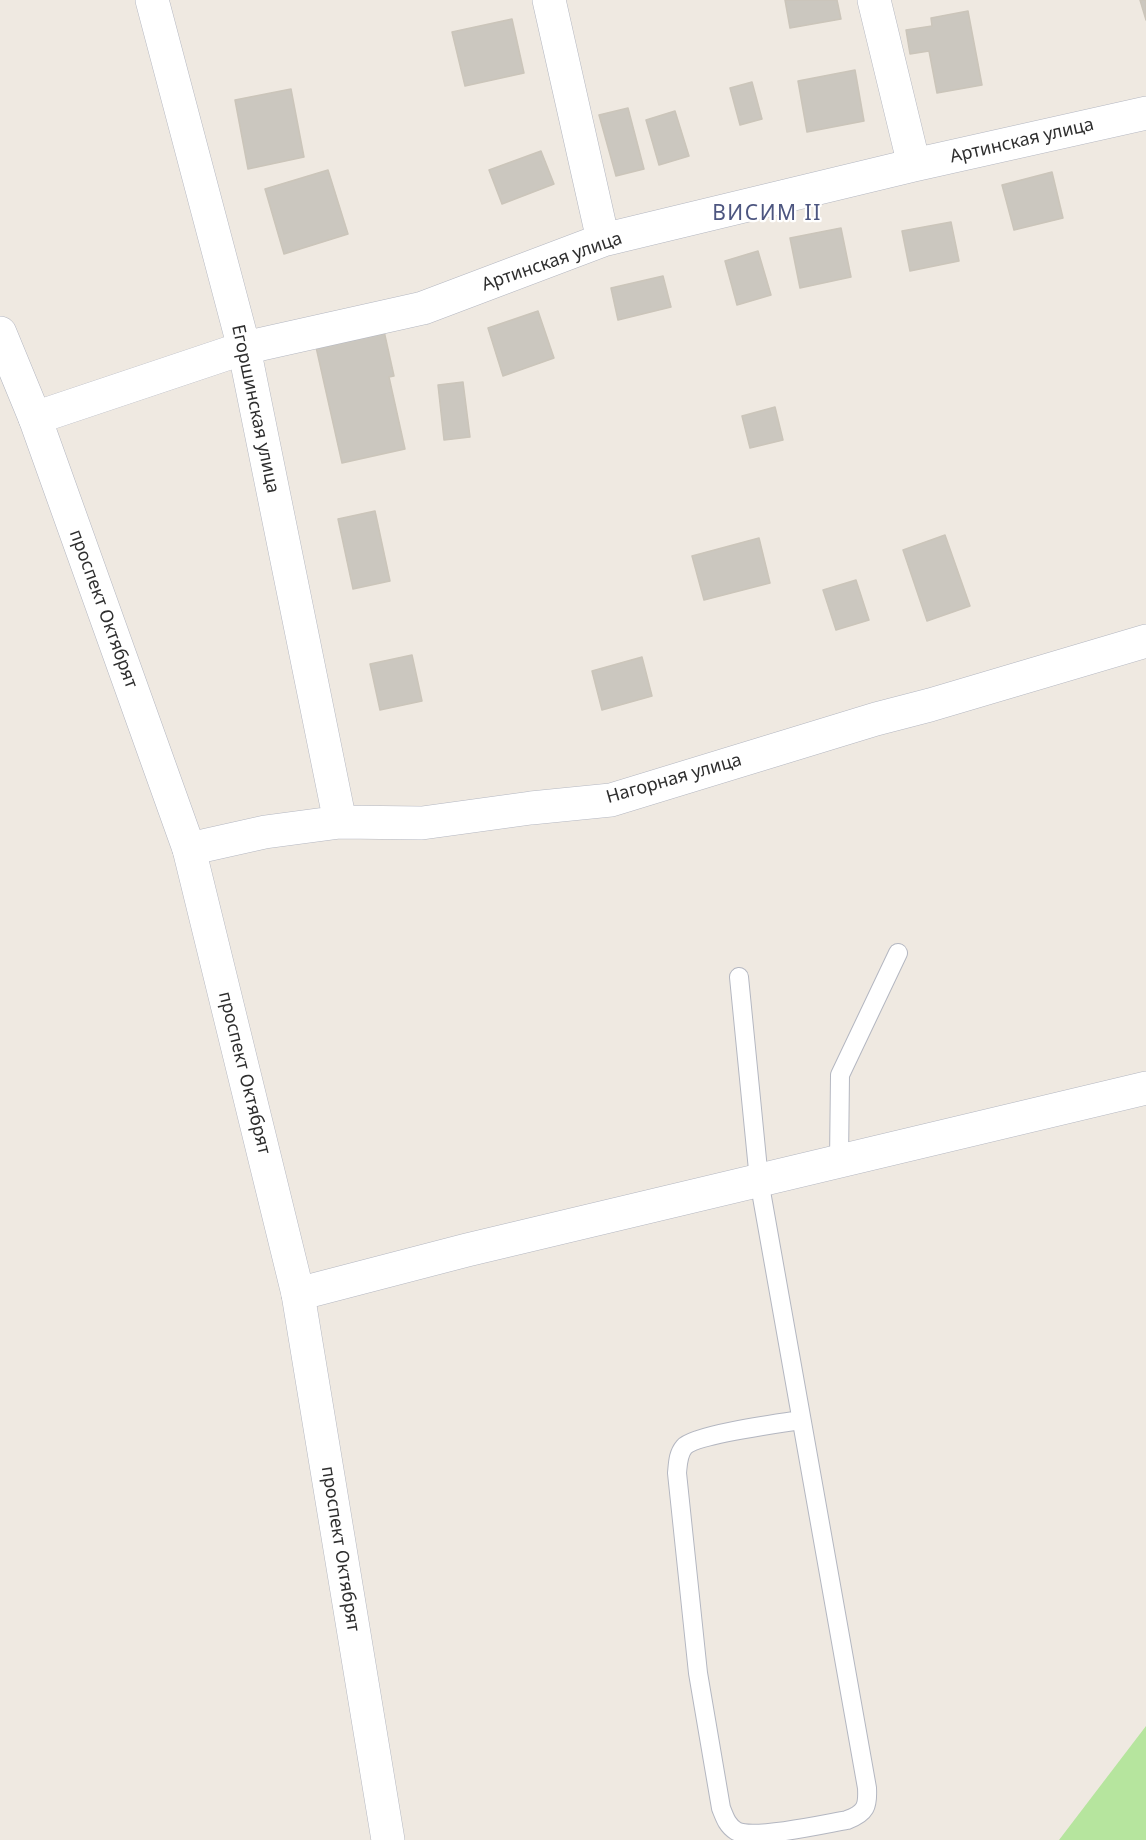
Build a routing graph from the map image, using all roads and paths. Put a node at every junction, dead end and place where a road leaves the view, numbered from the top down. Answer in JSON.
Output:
{"nodes":[{"id":1,"x":152,"y":0,"type":"edge"},
{"id":2,"x":549,"y":0,"type":"edge"},
{"id":3,"x":874,"y":0,"type":"edge"},
{"id":4,"x":1146,"y":113,"type":"edge"},
{"id":5,"x":914,"y":165,"type":"junction"},
{"id":6,"x":603,"y":240,"type":"junction"},
{"id":7,"x":0,"y":333,"type":"edge"},
{"id":8,"x":244,"y":348,"type":"junction"},
{"id":9,"x":35,"y":418,"type":"junction"},
{"id":10,"x":1146,"y":642,"type":"edge"},
{"id":11,"x":340,"y":822,"type":"junction"},
{"id":12,"x":189,"y":849,"type":"junction"},
{"id":13,"x":898,"y":953,"type":"dead end"},
{"id":14,"x":739,"y":977,"type":"dead end"},
{"id":15,"x":1146,"y":1088,"type":"edge"},
{"id":16,"x":839,"y":1161,"type":"junction"},
{"id":17,"x":759,"y":1180,"type":"junction"},
{"id":18,"x":298,"y":1294,"type":"junction"},
{"id":19,"x":801,"y":1420,"type":"junction"},
{"id":20,"x":388,"y":1840,"type":"edge"}],
"edges":[{"from":1,"to":8,"type":"street","name":"Егоршинская улица"},
{"from":2,"to":6,"type":"street"},
{"from":3,"to":5,"type":"street"},
{"from":4,"to":5,"type":"street","name":"Артинская улица"},
{"from":5,"to":6,"type":"street","name":"Артинская улица"},
{"from":6,"to":8,"type":"street","name":"Артинская улица"},
{"from":7,"to":9,"type":"street","name":"проспект Октябрят"},
{"from":8,"to":9,"type":"street","name":"Артинская улица"},
{"from":8,"to":11,"type":"street","name":"Егоршинская улица"},
{"from":9,"to":12,"type":"street","name":"проспект Октябрят"},
{"from":10,"to":11,"type":"street","name":"Нагорная улица"},
{"from":11,"to":12,"type":"street","name":"Нагорная улица"},
{"from":12,"to":18,"type":"street","name":"проспект Октябрят"},
{"from":13,"to":16,"type":"lane"},
{"from":14,"to":17,"type":"lane"},
{"from":15,"to":16,"type":"street"},
{"from":16,"to":17,"type":"street"},
{"from":17,"to":18,"type":"street"},
{"from":17,"to":19,"type":"lane"},
{"from":18,"to":20,"type":"street","name":"проспект Октябрят"},
{"from":19,"to":19,"type":"lane"}]}
